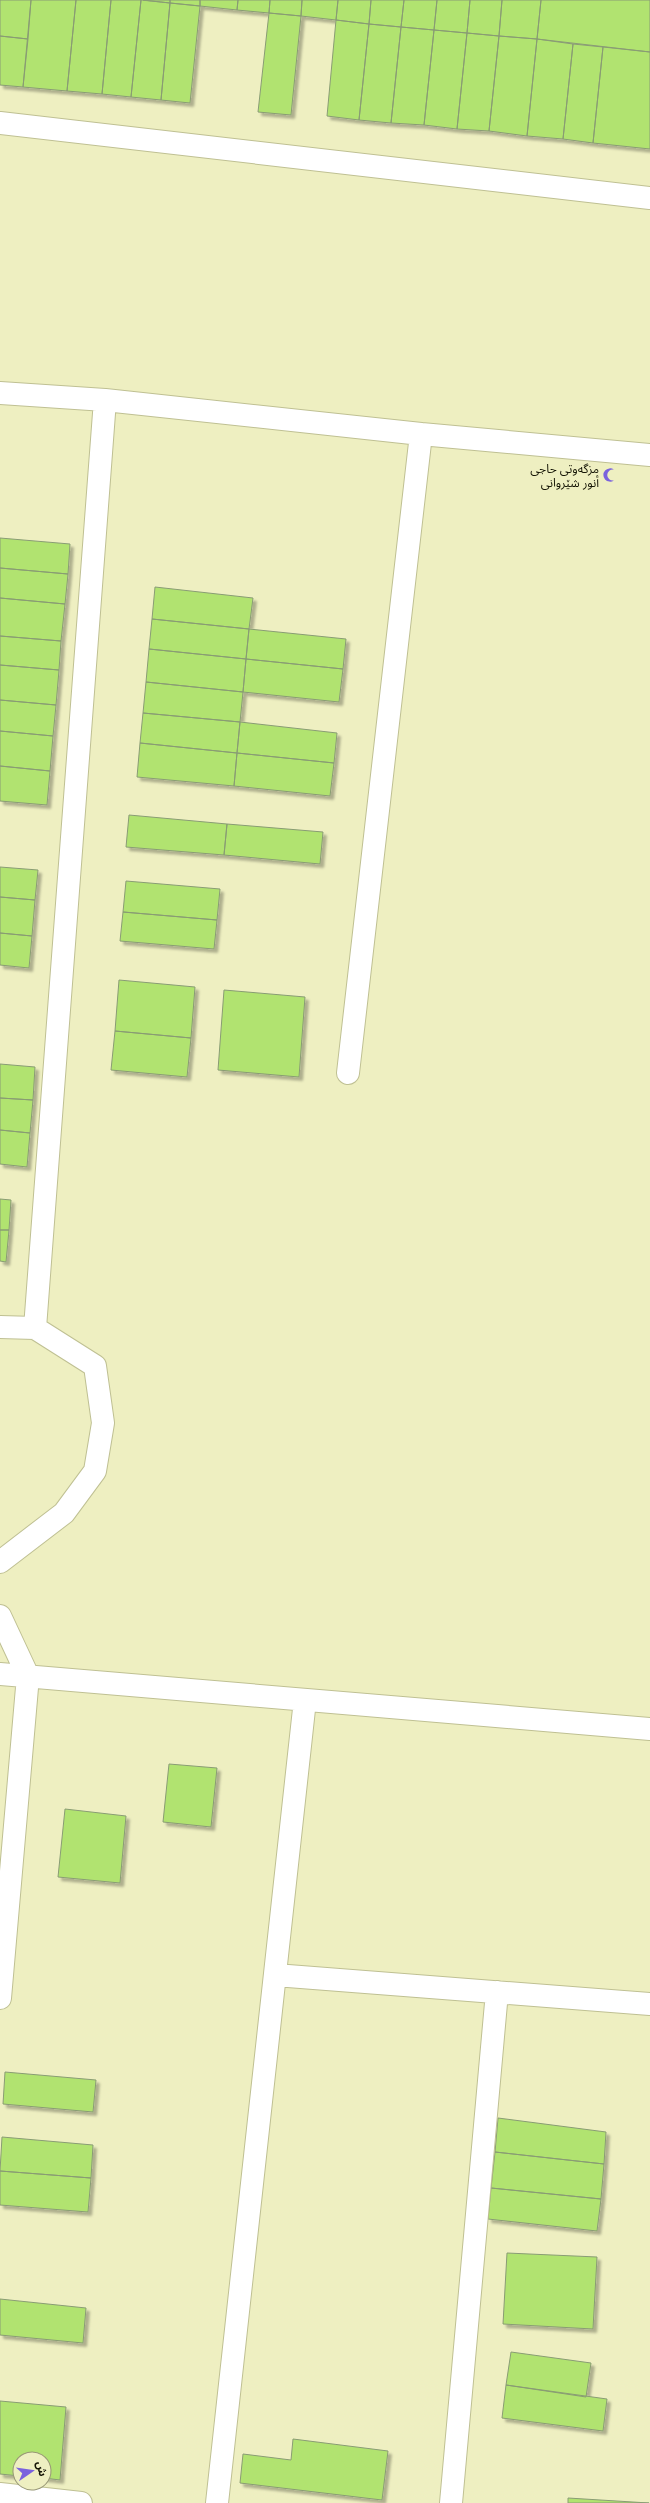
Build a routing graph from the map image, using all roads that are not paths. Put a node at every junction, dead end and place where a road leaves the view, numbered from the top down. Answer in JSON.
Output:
{"nodes":[{"id":1,"x":0,"y":123,"type":"edge"},
{"id":2,"x":650,"y":198,"type":"edge"},
{"id":3,"x":0,"y":393,"type":"edge"},
{"id":4,"x":105,"y":400,"type":"junction"},
{"id":5,"x":421,"y":434,"type":"junction"},
{"id":6,"x":650,"y":455,"type":"edge"},
{"id":7,"x":348,"y":1073,"type":"dead end"},
{"id":8,"x":0,"y":1327,"type":"edge"},
{"id":9,"x":35,"y":1328,"type":"junction"},
{"id":10,"x":0,"y":1562,"type":"edge"},
{"id":11,"x":0,"y":1616,"type":"edge"},
{"id":12,"x":0,"y":1674,"type":"edge"},
{"id":13,"x":28,"y":1676,"type":"junction"},
{"id":14,"x":305,"y":1700,"type":"junction"},
{"id":15,"x":650,"y":1729,"type":"edge"},
{"id":16,"x":275,"y":1975,"type":"junction"},
{"id":17,"x":497,"y":1992,"type":"junction"},
{"id":18,"x":0,"y":1998,"type":"edge"},
{"id":19,"x":650,"y":2004,"type":"edge"},
{"id":20,"x":0,"y":2494,"type":"edge"},
{"id":21,"x":81,"y":2503,"type":"edge"},
{"id":22,"x":217,"y":2503,"type":"edge"},
{"id":23,"x":451,"y":2503,"type":"edge"}],
"edges":[{"from":1,"to":2,"type":"street"},
{"from":3,"to":4,"type":"street"},
{"from":4,"to":5,"type":"street"},
{"from":4,"to":9,"type":"street"},
{"from":5,"to":6,"type":"street"},
{"from":5,"to":7,"type":"street"},
{"from":8,"to":9,"type":"street"},
{"from":9,"to":10,"type":"street"},
{"from":11,"to":13,"type":"street"},
{"from":12,"to":13,"type":"street"},
{"from":13,"to":14,"type":"street"},
{"from":13,"to":18,"type":"street"},
{"from":14,"to":15,"type":"street"},
{"from":14,"to":16,"type":"street"},
{"from":16,"to":17,"type":"street"},
{"from":16,"to":22,"type":"street"},
{"from":17,"to":19,"type":"street"},
{"from":17,"to":23,"type":"street"},
{"from":20,"to":21,"type":"street"}]}
